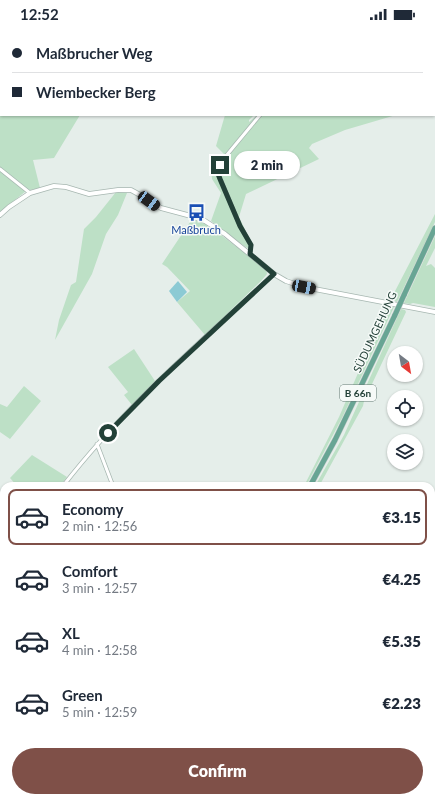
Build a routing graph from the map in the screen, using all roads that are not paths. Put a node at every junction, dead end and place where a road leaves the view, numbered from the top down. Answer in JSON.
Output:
{"nodes":[{"id":1,"x":259,"y":116,"type":"edge"},
{"id":2,"x":0,"y":169,"type":"edge"},
{"id":3,"x":30,"y":193,"type":"junction"},
{"id":4,"x":0,"y":215,"type":"edge"},
{"id":5,"x":435,"y":228,"type":"edge"},
{"id":6,"x":250,"y":254,"type":"junction"},
{"id":7,"x":274,"y":274,"type":"junction"},
{"id":8,"x":435,"y":312,"type":"edge"},
{"id":9,"x":97,"y":444,"type":"junction"},
{"id":10,"x":66,"y":482,"type":"edge"},
{"id":11,"x":111,"y":482,"type":"edge"},
{"id":12,"x":312,"y":482,"type":"edge"}],
"edges":[{"from":1,"to":6,"type":"street"},
{"from":2,"to":3,"type":"street"},
{"from":3,"to":4,"type":"street"},
{"from":3,"to":6,"type":"street"},
{"from":5,"to":12,"type":"main road","name":"SÜDUMGEHUNG","number":"B 66n","bridge":true},
{"from":6,"to":7,"type":"street"},
{"from":7,"to":8,"type":"street"},
{"from":7,"to":9,"type":"street"},
{"from":9,"to":10,"type":"street"},
{"from":9,"to":11,"type":"street"}]}
